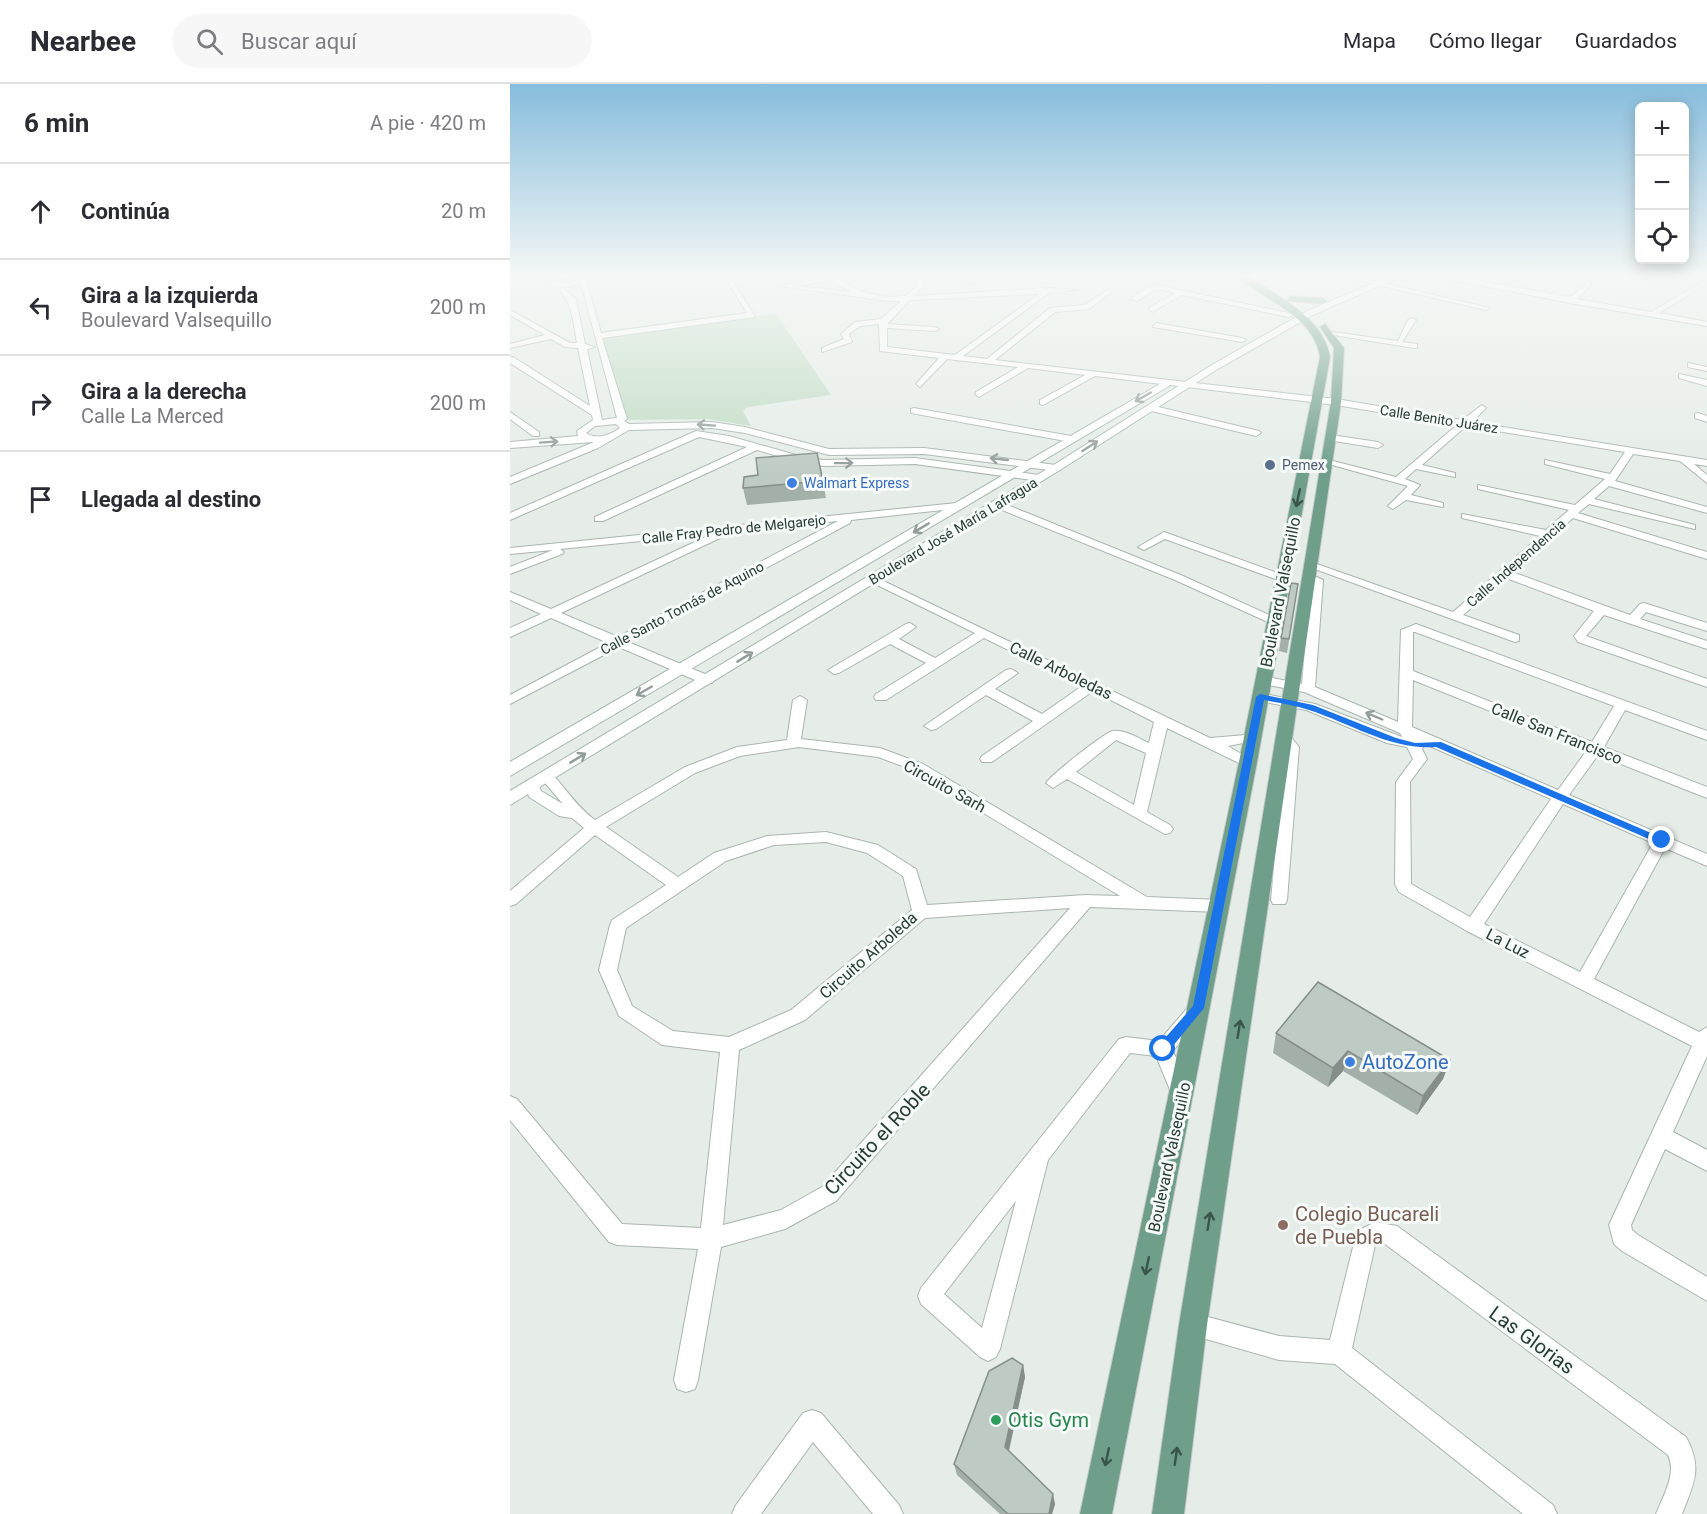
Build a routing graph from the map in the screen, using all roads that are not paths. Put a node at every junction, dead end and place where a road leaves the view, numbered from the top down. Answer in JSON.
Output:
{"nodes":[{"id":1,"x":532,"y":341,"type":"edge"},
{"id":2,"x":560,"y":341,"type":"edge"},
{"id":3,"x":581,"y":341,"type":"edge"},
{"id":4,"x":594,"y":341,"type":"edge"},
{"id":5,"x":599,"y":341,"type":"edge"},
{"id":6,"x":847,"y":341,"type":"edge"},
{"id":7,"x":883,"y":341,"type":"edge"},
{"id":8,"x":979,"y":341,"type":"edge"},
{"id":9,"x":1014,"y":341,"type":"edge"},
{"id":10,"x":1241,"y":341,"type":"edge"},
{"id":11,"x":1256,"y":341,"type":"edge"},
{"id":12,"x":1320,"y":341,"type":"edge"},
{"id":13,"x":1335,"y":341,"type":"edge"},
{"id":14,"x":1378,"y":341,"type":"edge"},
{"id":15,"x":582,"y":345,"type":"junction"},
{"id":16,"x":510,"y":346,"type":"edge"},
{"id":17,"x":1414,"y":346,"type":"dead end"},
{"id":18,"x":825,"y":350,"type":"dead end"},
{"id":19,"x":603,"y":355,"type":"junction"},
{"id":20,"x":946,"y":355,"type":"junction"},
{"id":21,"x":958,"y":356,"type":"junction"},
{"id":22,"x":510,"y":359,"type":"edge"},
{"id":23,"x":990,"y":360,"type":"junction"},
{"id":24,"x":1028,"y":364,"type":"junction"},
{"id":25,"x":1692,"y":365,"type":"dead end"},
{"id":26,"x":1707,"y":369,"type":"edge"},
{"id":27,"x":1095,"y":373,"type":"junction"},
{"id":28,"x":1682,"y":376,"type":"dead end"},
{"id":29,"x":1170,"y":381,"type":"junction"},
{"id":30,"x":1707,"y":382,"type":"edge"},
{"id":31,"x":1190,"y":383,"type":"junction"},
{"id":32,"x":920,"y":384,"type":"dead end"},
{"id":33,"x":979,"y":394,"type":"dead end"},
{"id":34,"x":1327,"y":400,"type":"junction"},
{"id":35,"x":1043,"y":402,"type":"dead end"},
{"id":36,"x":1150,"y":408,"type":"junction"},
{"id":37,"x":1482,"y":408,"type":"dead end"},
{"id":38,"x":914,"y":411,"type":"dead end"},
{"id":39,"x":510,"y":416,"type":"edge"},
{"id":40,"x":597,"y":418,"type":"junction"},
{"id":41,"x":622,"y":424,"type":"junction"},
{"id":42,"x":1465,"y":424,"type":"junction"},
{"id":43,"x":581,"y":430,"type":"junction"},
{"id":44,"x":745,"y":430,"type":"junction"},
{"id":45,"x":1256,"y":433,"type":"dead end"},
{"id":46,"x":536,"y":434,"type":"junction"},
{"id":47,"x":699,"y":434,"type":"junction"},
{"id":48,"x":616,"y":435,"type":"junction"},
{"id":49,"x":510,"y":436,"type":"edge"},
{"id":50,"x":588,"y":438,"type":"junction"},
{"id":51,"x":605,"y":438,"type":"junction"},
{"id":52,"x":1331,"y":438,"type":"junction"},
{"id":53,"x":729,"y":439,"type":"junction"},
{"id":54,"x":1071,"y":440,"type":"junction"},
{"id":55,"x":786,"y":442,"type":"junction"},
{"id":56,"x":513,"y":446,"type":"edge"},
{"id":57,"x":758,"y":446,"type":"junction"},
{"id":58,"x":1378,"y":446,"type":"dead end"},
{"id":59,"x":769,"y":450,"type":"junction"},
{"id":60,"x":814,"y":450,"type":"junction"},
{"id":61,"x":1631,"y":450,"type":"junction"},
{"id":62,"x":965,"y":456,"type":"junction"},
{"id":63,"x":797,"y":458,"type":"junction"},
{"id":64,"x":1682,"y":458,"type":"junction"},
{"id":65,"x":1328,"y":460,"type":"junction"},
{"id":66,"x":1548,"y":462,"type":"dead end"},
{"id":67,"x":1031,"y":463,"type":"junction"},
{"id":68,"x":1707,"y":463,"type":"edge"},
{"id":69,"x":954,"y":466,"type":"junction"},
{"id":70,"x":1415,"y":466,"type":"junction"},
{"id":71,"x":1056,"y":468,"type":"junction"},
{"id":72,"x":1012,"y":474,"type":"junction"},
{"id":73,"x":1451,"y":475,"type":"dead end"},
{"id":74,"x":1039,"y":478,"type":"junction"},
{"id":75,"x":1398,"y":480,"type":"junction"},
{"id":76,"x":1610,"y":480,"type":"junction"},
{"id":77,"x":1707,"y":480,"type":"edge"},
{"id":78,"x":510,"y":481,"type":"edge"},
{"id":79,"x":1482,"y":487,"type":"dead end"},
{"id":80,"x":1404,"y":496,"type":"junction"},
{"id":81,"x":1587,"y":500,"type":"junction"},
{"id":82,"x":996,"y":504,"type":"junction"},
{"id":83,"x":1439,"y":505,"type":"dead end"},
{"id":84,"x":957,"y":506,"type":"junction"},
{"id":85,"x":1393,"y":506,"type":"dead end"},
{"id":86,"x":1707,"y":510,"type":"edge"},
{"id":87,"x":1574,"y":511,"type":"junction"},
{"id":88,"x":855,"y":516,"type":"junction"},
{"id":89,"x":1466,"y":516,"type":"dead end"},
{"id":90,"x":510,"y":517,"type":"edge"},
{"id":91,"x":599,"y":519,"type":"dead end"},
{"id":92,"x":1691,"y":527,"type":"dead end"},
{"id":93,"x":728,"y":531,"type":"junction"},
{"id":94,"x":1548,"y":534,"type":"junction"},
{"id":95,"x":572,"y":546,"type":"junction"},
{"id":96,"x":1144,"y":548,"type":"dead end"},
{"id":97,"x":510,"y":551,"type":"edge"},
{"id":98,"x":1707,"y":556,"type":"edge"},
{"id":99,"x":1238,"y":564,"type":"junction"},
{"id":100,"x":510,"y":571,"type":"edge"},
{"id":101,"x":1226,"y":572,"type":"dead end"},
{"id":102,"x":1313,"y":573,"type":"junction"},
{"id":103,"x":1504,"y":573,"type":"junction"},
{"id":104,"x":1282,"y":578,"type":"junction"},
{"id":105,"x":873,"y":579,"type":"junction"},
{"id":106,"x":510,"y":596,"type":"edge"},
{"id":107,"x":1602,"y":610,"type":"junction"},
{"id":108,"x":552,"y":613,"type":"junction"},
{"id":109,"x":1455,"y":616,"type":"junction"},
{"id":110,"x":1274,"y":620,"type":"junction"},
{"id":111,"x":1633,"y":620,"type":"junction"},
{"id":112,"x":910,"y":627,"type":"dead end"},
{"id":113,"x":1707,"y":627,"type":"edge"},
{"id":114,"x":510,"y":633,"type":"edge"},
{"id":115,"x":984,"y":633,"type":"junction"},
{"id":116,"x":1515,"y":638,"type":"dead end"},
{"id":117,"x":890,"y":639,"type":"junction"},
{"id":118,"x":618,"y":642,"type":"junction"},
{"id":119,"x":1707,"y":645,"type":"edge"},
{"id":120,"x":935,"y":663,"type":"junction"},
{"id":121,"x":681,"y":669,"type":"junction"},
{"id":122,"x":834,"y":670,"type":"dead end"},
{"id":123,"x":1011,"y":673,"type":"dead end"},
{"id":124,"x":1406,"y":673,"type":"junction"},
{"id":125,"x":707,"y":680,"type":"junction"},
{"id":126,"x":1707,"y":683,"type":"edge"},
{"id":127,"x":1093,"y":685,"type":"junction"},
{"id":128,"x":1262,"y":688,"type":"junction"},
{"id":129,"x":986,"y":690,"type":"junction"},
{"id":130,"x":1296,"y":693,"type":"junction"},
{"id":131,"x":881,"y":697,"type":"dead end"},
{"id":132,"x":510,"y":700,"type":"edge"},
{"id":133,"x":800,"y":700,"type":"dead end"},
{"id":134,"x":1622,"y":704,"type":"junction"},
{"id":135,"x":1162,"y":718,"type":"junction"},
{"id":136,"x":1042,"y":720,"type":"junction"},
{"id":137,"x":931,"y":726,"type":"dead end"},
{"id":138,"x":1405,"y":729,"type":"junction"},
{"id":139,"x":1707,"y":736,"type":"edge"},
{"id":140,"x":1253,"y":737,"type":"junction"},
{"id":141,"x":1211,"y":742,"type":"junction"},
{"id":142,"x":793,"y":744,"type":"junction"},
{"id":143,"x":1437,"y":744,"type":"junction"},
{"id":144,"x":1415,"y":746,"type":"junction"},
{"id":145,"x":1596,"y":748,"type":"junction"},
{"id":146,"x":1154,"y":751,"type":"junction"},
{"id":147,"x":987,"y":759,"type":"dead end"},
{"id":148,"x":1248,"y":762,"type":"junction"},
{"id":149,"x":510,"y":770,"type":"edge"},
{"id":150,"x":1065,"y":772,"type":"junction"},
{"id":151,"x":547,"y":777,"type":"junction"},
{"id":152,"x":1053,"y":783,"type":"dead end"},
{"id":153,"x":532,"y":786,"type":"junction"},
{"id":154,"x":1707,"y":793,"type":"edge"},
{"id":155,"x":1560,"y":797,"type":"junction"},
{"id":156,"x":510,"y":799,"type":"edge"},
{"id":157,"x":1279,"y":799,"type":"junction"},
{"id":158,"x":576,"y":814,"type":"junction"},
{"id":159,"x":1139,"y":814,"type":"junction"},
{"id":160,"x":595,"y":827,"type":"junction"},
{"id":161,"x":1165,"y":829,"type":"dead end"},
{"id":162,"x":1662,"y":840,"type":"junction"},
{"id":163,"x":1707,"y":860,"type":"edge"},
{"id":164,"x":677,"y":885,"type":"junction"},
{"id":165,"x":510,"y":900,"type":"edge"},
{"id":166,"x":1086,"y":900,"type":"junction"},
{"id":167,"x":1279,"y":900,"type":"dead end"},
{"id":168,"x":1141,"y":901,"type":"junction"},
{"id":169,"x":1220,"y":906,"type":"junction"},
{"id":170,"x":921,"y":912,"type":"junction"},
{"id":171,"x":1473,"y":926,"type":"junction"},
{"id":172,"x":1583,"y":982,"type":"junction"},
{"id":173,"x":1198,"y":1008,"type":"junction"},
{"id":174,"x":1706,"y":1041,"type":"edge"},
{"id":175,"x":730,"y":1045,"type":"junction"},
{"id":176,"x":1163,"y":1049,"type":"junction"},
{"id":177,"x":1182,"y":1097,"type":"junction"},
{"id":178,"x":510,"y":1105,"type":"edge"},
{"id":179,"x":1661,"y":1136,"type":"junction"},
{"id":180,"x":1039,"y":1156,"type":"junction"},
{"id":181,"x":1707,"y":1161,"type":"edge"},
{"id":182,"x":711,"y":1239,"type":"junction"},
{"id":183,"x":1707,"y":1290,"type":"edge"},
{"id":184,"x":1193,"y":1325,"type":"junction"},
{"id":185,"x":1339,"y":1353,"type":"junction"},
{"id":186,"x":686,"y":1380,"type":"dead end"},
{"id":187,"x":745,"y":1514,"type":"edge"},
{"id":188,"x":890,"y":1514,"type":"edge"},
{"id":189,"x":1096,"y":1514,"type":"edge"},
{"id":190,"x":1168,"y":1514,"type":"edge"},
{"id":191,"x":1544,"y":1514,"type":"edge"},
{"id":192,"x":1669,"y":1514,"type":"edge"}],
"edges":[{"from":1,"to":16,"type":"street"},
{"from":2,"to":15,"type":"street"},
{"from":3,"to":15,"type":"street"},
{"from":4,"to":15,"type":"street"},
{"from":5,"to":19,"type":"street"},
{"from":6,"to":18,"type":"street"},
{"from":7,"to":20,"type":"street","name":"Calle Benito Juárez"},
{"from":8,"to":21,"type":"street"},
{"from":9,"to":23,"type":"street"},
{"from":10,"to":29,"type":"main road","name":"Boulevard José María Lafragua"},
{"from":11,"to":31,"type":"main road","name":"Boulevard José María Lafragua"},
{"from":12,"to":34,"type":"main road","name":"Boulevard Valsequillo"},
{"from":13,"to":34,"type":"main road","name":"Boulevard Valsequillo"},
{"from":14,"to":17,"type":"street"},
{"from":15,"to":19,"type":"street"},
{"from":15,"to":40,"type":"street"},
{"from":19,"to":41,"type":"street"},
{"from":20,"to":21,"type":"street","name":"Calle Benito Juárez"},
{"from":20,"to":32,"type":"street"},
{"from":21,"to":23,"type":"street","name":"Calle Benito Juárez"},
{"from":22,"to":40,"type":"street"},
{"from":23,"to":24,"type":"street","name":"Calle Benito Juárez"},
{"from":24,"to":27,"type":"street","name":"Calle Benito Juárez"},
{"from":24,"to":33,"type":"street"},
{"from":25,"to":26,"type":"street"},
{"from":27,"to":29,"type":"street","name":"Calle Benito Juárez"},
{"from":27,"to":35,"type":"street"},
{"from":28,"to":30,"type":"street"},
{"from":29,"to":31,"type":"street","name":"Calle Benito Juárez"},
{"from":29,"to":54,"type":"main road","name":"Boulevard José María Lafragua","one_way":true},
{"from":31,"to":34,"type":"street","name":"Calle Benito Juárez"},
{"from":31,"to":36,"type":"main road","name":"Boulevard José María Lafragua"},
{"from":34,"to":42,"type":"street","name":"Calle Benito Juárez"},
{"from":34,"to":52,"type":"main road","name":"Boulevard Valsequillo"},
{"from":34,"to":104,"type":"main road","name":"Boulevard Valsequillo","one_way":true},
{"from":36,"to":45,"type":"street"},
{"from":71,"to":36,"type":"main road","name":"Boulevard José María Lafragua","one_way":true},
{"from":37,"to":42,"type":"street"},
{"from":38,"to":54,"type":"street"},
{"from":39,"to":46,"type":"street"},
{"from":40,"to":41,"type":"street"},
{"from":40,"to":43,"type":"street"},
{"from":44,"to":41,"type":"street","one_way":true},
{"from":41,"to":48,"type":"street"},
{"from":42,"to":61,"type":"street","name":"Calle Benito Juárez"},
{"from":42,"to":70,"type":"street"},
{"from":43,"to":46,"type":"street"},
{"from":43,"to":50,"type":"street"},
{"from":44,"to":53,"type":"street"},
{"from":44,"to":55,"type":"street"},
{"from":46,"to":49,"type":"street"},
{"from":47,"to":48,"type":"street"},
{"from":47,"to":53,"type":"street"},
{"from":47,"to":90,"type":"street"},
{"from":48,"to":51,"type":"street"},
{"from":50,"to":51,"type":"street"},
{"from":56,"to":50,"type":"street","one_way":true},
{"from":51,"to":78,"type":"street"},
{"from":52,"to":58,"type":"street"},
{"from":52,"to":65,"type":"main road","name":"Boulevard Valsequillo"},
{"from":53,"to":57,"type":"street"},
{"from":54,"to":67,"type":"main road","name":"Boulevard José María Lafragua"},
{"from":55,"to":59,"type":"street"},
{"from":55,"to":60,"type":"street"},
{"from":57,"to":59,"type":"street"},
{"from":57,"to":91,"type":"street"},
{"from":59,"to":63,"type":"street"},
{"from":60,"to":62,"type":"street"},
{"from":60,"to":63,"type":"street"},
{"from":61,"to":64,"type":"street","name":"Calle Benito Juárez"},
{"from":61,"to":76,"type":"street","name":"Calle Independencia"},
{"from":67,"to":62,"type":"street","one_way":true},
{"from":62,"to":69,"type":"street"},
{"from":63,"to":69,"type":"street","one_way":true},
{"from":64,"to":68,"type":"street","name":"Calle Benito Juárez"},
{"from":64,"to":77,"type":"street"},
{"from":65,"to":75,"type":"street"},
{"from":65,"to":102,"type":"main road","name":"Boulevard Valsequillo"},
{"from":66,"to":76,"type":"street"},
{"from":67,"to":71,"type":"street"},
{"from":67,"to":72,"type":"main road","name":"Boulevard José María Lafragua"},
{"from":69,"to":72,"type":"street"},
{"from":70,"to":73,"type":"street"},
{"from":70,"to":75,"type":"street"},
{"from":71,"to":74,"type":"main road","name":"Boulevard José María Lafragua"},
{"from":72,"to":74,"type":"street"},
{"from":72,"to":84,"type":"main road","name":"Boulevard José María Lafragua"},
{"from":74,"to":82,"type":"main road","name":"Boulevard José María Lafragua"},
{"from":75,"to":80,"type":"street"},
{"from":76,"to":81,"type":"street","name":"Calle Independencia"},
{"from":76,"to":86,"type":"street"},
{"from":79,"to":87,"type":"street"},
{"from":80,"to":83,"type":"street"},
{"from":80,"to":85,"type":"street"},
{"from":81,"to":87,"type":"street","name":"Calle Independencia"},
{"from":81,"to":92,"type":"street"},
{"from":82,"to":105,"type":"main road","name":"Boulevard José María Lafragua"},
{"from":82,"to":110,"type":"street"},
{"from":84,"to":88,"type":"street","name":"Calle Fray Pedro de Melgarejo"},
{"from":84,"to":121,"type":"main road","name":"Boulevard José María Lafragua","one_way":true},
{"from":87,"to":94,"type":"street","name":"Calle Independencia"},
{"from":87,"to":98,"type":"street"},
{"from":88,"to":93,"type":"street","name":"Calle Fray Pedro de Melgarejo"},
{"from":88,"to":118,"type":"street","name":"Calle Santo Tomás de Aquino"},
{"from":89,"to":94,"type":"street"},
{"from":93,"to":95,"type":"street","name":"Calle Fray Pedro de Melgarejo"},
{"from":93,"to":108,"type":"street"},
{"from":94,"to":103,"type":"street","name":"Calle Independencia"},
{"from":95,"to":97,"type":"street","name":"Calle Fray Pedro de Melgarejo"},
{"from":95,"to":100,"type":"street"},
{"from":96,"to":99,"type":"street"},
{"from":99,"to":101,"type":"street"},
{"from":99,"to":104,"type":"street"},
{"from":102,"to":109,"type":"street","name":"Calle Independencia"},
{"from":102,"to":130,"type":"main road","name":"Boulevard Valsequillo"},
{"from":103,"to":107,"type":"street"},
{"from":103,"to":109,"type":"street","name":"Calle Independencia"},
{"from":104,"to":110,"type":"main road","name":"Boulevard Valsequillo"},
{"from":105,"to":115,"type":"street","name":"Calle Arboledas"},
{"from":125,"to":105,"type":"main road","name":"Boulevard José María Lafragua","one_way":true},
{"from":106,"to":108,"type":"street"},
{"from":107,"to":111,"type":"street"},
{"from":107,"to":126,"type":"street"},
{"from":108,"to":114,"type":"street"},
{"from":108,"to":118,"type":"street"},
{"from":109,"to":116,"type":"street"},
{"from":110,"to":128,"type":"main road","name":"Boulevard Valsequillo"},
{"from":111,"to":113,"type":"street"},
{"from":111,"to":119,"type":"street"},
{"from":112,"to":117,"type":"street"},
{"from":115,"to":120,"type":"street"},
{"from":115,"to":127,"type":"street","name":"Calle Arboledas"},
{"from":117,"to":120,"type":"street"},
{"from":117,"to":122,"type":"street"},
{"from":118,"to":121,"type":"street"},
{"from":118,"to":132,"type":"street","name":"Calle Santo Tomás de Aquino"},
{"from":120,"to":131,"type":"street"},
{"from":121,"to":125,"type":"street"},
{"from":121,"to":149,"type":"main road","name":"Boulevard José María Lafragua","one_way":true},
{"from":123,"to":129,"type":"street"},
{"from":124,"to":134,"type":"street"},
{"from":124,"to":138,"type":"street"},
{"from":124,"to":145,"type":"street","name":"Calle San Francisco"},
{"from":151,"to":125,"type":"main road","name":"Boulevard José María Lafragua","one_way":true},
{"from":127,"to":135,"type":"street","name":"Calle Arboledas"},
{"from":127,"to":136,"type":"street"},
{"from":128,"to":130,"type":"street"},
{"from":128,"to":140,"type":"main road","name":"Boulevard Valsequillo"},
{"from":129,"to":136,"type":"street"},
{"from":129,"to":137,"type":"street"},
{"from":138,"to":130,"type":"street","one_way":true},
{"from":130,"to":144,"type":"street"},
{"from":130,"to":157,"type":"main road","name":"Boulevard Valsequillo"},
{"from":133,"to":142,"type":"street"},
{"from":134,"to":139,"type":"street"},
{"from":134,"to":145,"type":"street"},
{"from":135,"to":141,"type":"street","name":"Calle Arboledas"},
{"from":135,"to":146,"type":"street"},
{"from":136,"to":147,"type":"street"},
{"from":138,"to":143,"type":"street"},
{"from":138,"to":144,"type":"street"},
{"from":140,"to":141,"type":"street"},
{"from":140,"to":148,"type":"main road","name":"Boulevard Valsequillo"},
{"from":141,"to":148,"type":"street","name":"Calle Arboledas"},
{"from":142,"to":160,"type":"street","name":"Circuito Sarh"},
{"from":142,"to":168,"type":"street","name":"Circuito Sarh"},
{"from":143,"to":144,"type":"street"},
{"from":143,"to":155,"type":"street"},
{"from":144,"to":171,"type":"street","name":"La Luz"},
{"from":145,"to":154,"type":"street","name":"Calle San Francisco"},
{"from":145,"to":155,"type":"street"},
{"from":146,"to":150,"type":"street"},
{"from":146,"to":159,"type":"street"},
{"from":148,"to":169,"type":"main road","name":"Boulevard Valsequillo"},
{"from":150,"to":152,"type":"street"},
{"from":150,"to":159,"type":"street"},
{"from":151,"to":153,"type":"main road","name":"Boulevard José María Lafragua"},
{"from":151,"to":158,"type":"street"},
{"from":153,"to":156,"type":"main road","name":"Boulevard José María Lafragua"},
{"from":153,"to":158,"type":"street"},
{"from":155,"to":162,"type":"street"},
{"from":155,"to":171,"type":"street"},
{"from":157,"to":167,"type":"street"},
{"from":184,"to":157,"type":"main road","name":"Boulevard Valsequillo","one_way":true},
{"from":158,"to":160,"type":"street"},
{"from":159,"to":161,"type":"street"},
{"from":160,"to":164,"type":"street"},
{"from":160,"to":165,"type":"street"},
{"from":162,"to":163,"type":"street"},
{"from":162,"to":172,"type":"street"},
{"from":164,"to":170,"type":"street","name":"Circuito Arboleda"},
{"from":164,"to":175,"type":"street","name":"Circuito Arboleda"},
{"from":166,"to":168,"type":"street"},
{"from":166,"to":170,"type":"street"},
{"from":166,"to":182,"type":"street","name":"Circuito el Roble"},
{"from":168,"to":169,"type":"street","name":"Circuito Sarh"},
{"from":169,"to":173,"type":"main road","name":"Boulevard Valsequillo"},
{"from":170,"to":175,"type":"street","name":"Circuito Arboleda"},
{"from":171,"to":172,"type":"street","name":"La Luz"},
{"from":172,"to":174,"type":"street","name":"La Luz"},
{"from":173,"to":176,"type":"street"},
{"from":173,"to":177,"type":"main road","name":"Boulevard Valsequillo"},
{"from":174,"to":179,"type":"street"},
{"from":175,"to":182,"type":"street"},
{"from":176,"to":177,"type":"street"},
{"from":176,"to":180,"type":"street"},
{"from":177,"to":189,"type":"main road","name":"Boulevard Valsequillo","one_way":true},
{"from":178,"to":182,"type":"street","name":"Circuito el Roble"},
{"from":179,"to":181,"type":"street"},
{"from":179,"to":183,"type":"street"},
{"from":180,"to":180,"type":"street"},
{"from":182,"to":186,"type":"street"},
{"from":184,"to":185,"type":"street"},
{"from":190,"to":184,"type":"main road","name":"Boulevard Valsequillo","one_way":true},
{"from":185,"to":191,"type":"street"},
{"from":185,"to":192,"type":"street","name":"Las Glorias"},
{"from":187,"to":188,"type":"street"}]}
